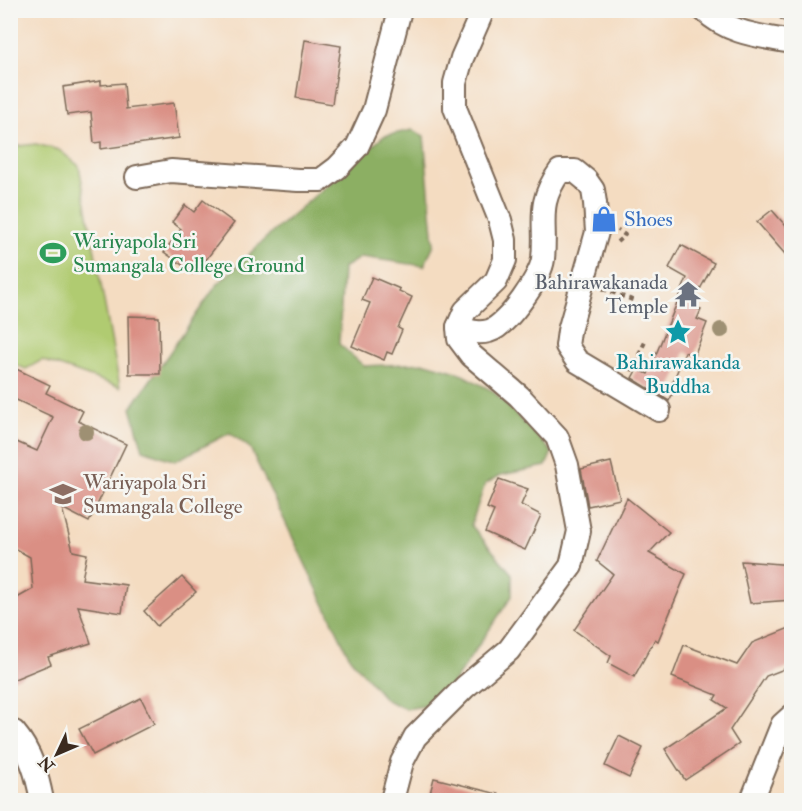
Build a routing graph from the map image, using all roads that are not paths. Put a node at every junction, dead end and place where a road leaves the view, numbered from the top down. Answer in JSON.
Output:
{"nodes":[{"id":1,"x":400,"y":10,"type":"edge"},
{"id":2,"x":483,"y":10,"type":"edge"},
{"id":3,"x":704,"y":10,"type":"edge"},
{"id":4,"x":792,"y":42,"type":"edge"},
{"id":5,"x":137,"y":177,"type":"dead end"},
{"id":6,"x":458,"y":327,"type":"junction"},
{"id":7,"x":659,"y":410,"type":"dead end"},
{"id":8,"x":792,"y":716,"type":"edge"},
{"id":9,"x":10,"y":732,"type":"edge"},
{"id":10,"x":42,"y":801,"type":"edge"},
{"id":11,"x":392,"y":801,"type":"edge"},
{"id":12,"x":752,"y":801,"type":"edge"}],
"edges":[{"from":1,"to":5,"type":"street"},
{"from":2,"to":6,"type":"street"},
{"from":3,"to":4,"type":"street"},
{"from":6,"to":7,"type":"street"},
{"from":6,"to":11,"type":"street"},
{"from":8,"to":12,"type":"street"},
{"from":9,"to":10,"type":"street"}]}
